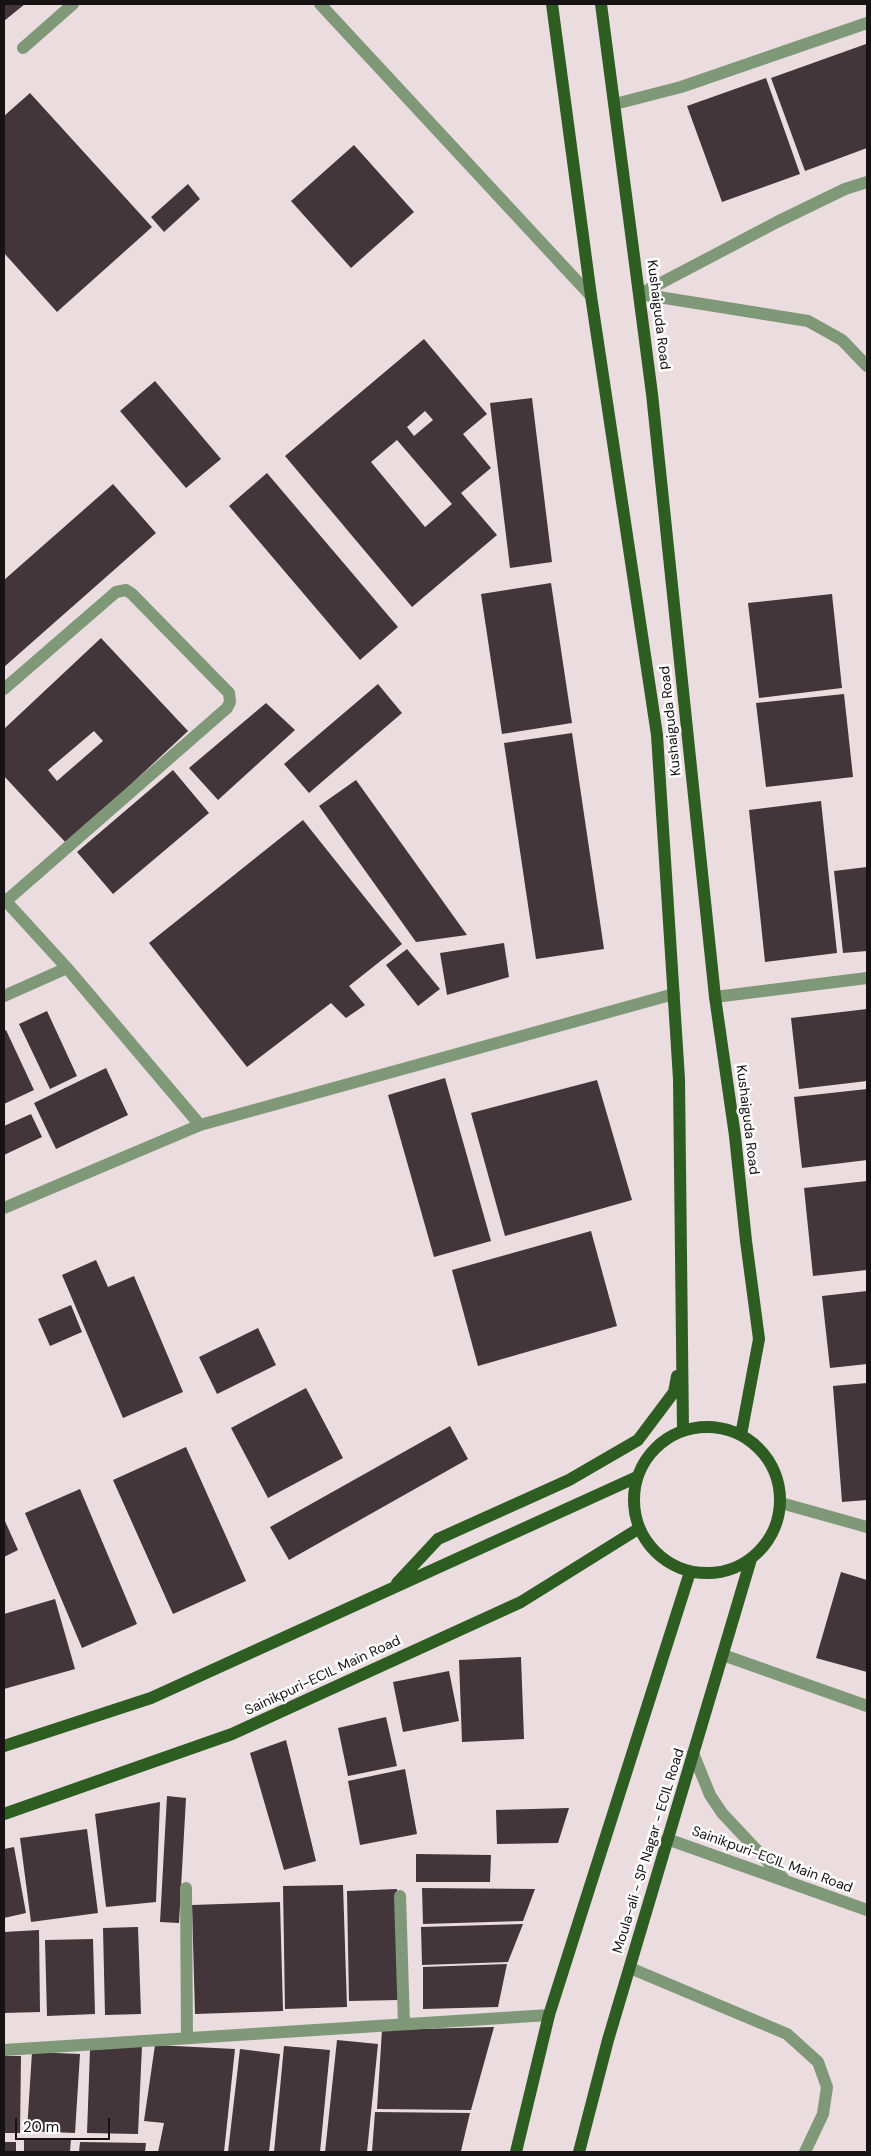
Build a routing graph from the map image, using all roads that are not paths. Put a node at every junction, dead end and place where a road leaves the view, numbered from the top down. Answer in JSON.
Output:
{"nodes":[{"id":1,"x":73,"y":4,"type":"edge"},
{"id":2,"x":320,"y":4,"type":"edge"},
{"id":3,"x":552,"y":4,"type":"edge"},
{"id":4,"x":601,"y":4,"type":"edge"},
{"id":5,"x":867,"y":23,"type":"edge"},
{"id":6,"x":23,"y":48,"type":"dead end"},
{"id":7,"x":615,"y":104,"type":"junction"},
{"id":8,"x":867,"y":182,"type":"edge"},
{"id":9,"x":640,"y":294,"type":"junction"},
{"id":10,"x":591,"y":296,"type":"junction"},
{"id":11,"x":867,"y":366,"type":"edge"},
{"id":12,"x":4,"y":689,"type":"edge"},
{"id":13,"x":5,"y":900,"type":"edge"},
{"id":14,"x":67,"y":968,"type":"junction"},
{"id":15,"x":867,"y":978,"type":"edge"},
{"id":16,"x":674,"y":994,"type":"junction"},
{"id":17,"x":4,"y":996,"type":"edge"},
{"id":18,"x":715,"y":997,"type":"junction"},
{"id":19,"x":200,"y":1124,"type":"junction"},
{"id":20,"x":4,"y":1208,"type":"edge"},
{"id":21,"x":683,"y":1356,"type":"junction"},
{"id":22,"x":683,"y":1430,"type":"junction"},
{"id":23,"x":741,"y":1435,"type":"junction"},
{"id":24,"x":637,"y":1476,"type":"junction"},
{"id":25,"x":781,"y":1503,"type":"junction"},
{"id":26,"x":867,"y":1527,"type":"edge"},
{"id":27,"x":638,"y":1529,"type":"junction"},
{"id":28,"x":751,"y":1559,"type":"junction"},
{"id":29,"x":690,"y":1572,"type":"junction"},
{"id":30,"x":392,"y":1588,"type":"junction"},
{"id":31,"x":723,"y":1655,"type":"junction"},
{"id":32,"x":867,"y":1706,"type":"edge"},
{"id":33,"x":4,"y":1746,"type":"edge"},
{"id":34,"x":693,"y":1753,"type":"junction"},
{"id":35,"x":4,"y":1814,"type":"edge"},
{"id":36,"x":667,"y":1839,"type":"junction"},
{"id":37,"x":786,"y":1881,"type":"junction"},
{"id":38,"x":186,"y":1888,"type":"dead end"},
{"id":39,"x":400,"y":1896,"type":"dead end"},
{"id":40,"x":867,"y":1910,"type":"edge"},
{"id":41,"x":630,"y":1968,"type":"junction"},
{"id":42,"x":549,"y":2015,"type":"junction"},
{"id":43,"x":404,"y":2024,"type":"junction"},
{"id":44,"x":187,"y":2038,"type":"junction"},
{"id":45,"x":4,"y":2050,"type":"edge"},
{"id":46,"x":516,"y":2152,"type":"edge"},
{"id":47,"x":579,"y":2152,"type":"edge"},
{"id":48,"x":805,"y":2152,"type":"edge"}],
"edges":[{"from":1,"to":6,"type":"street"},
{"from":2,"to":10,"type":"street"},
{"from":3,"to":10,"type":"main road","name":"Kushaiguda Road"},
{"from":4,"to":7,"type":"main road","name":"Kushaiguda Road"},
{"from":5,"to":7,"type":"street"},
{"from":7,"to":9,"type":"main road","name":"Kushaiguda Road"},
{"from":8,"to":9,"type":"street"},
{"from":9,"to":11,"type":"street"},
{"from":9,"to":18,"type":"main road","name":"Kushaiguda Road"},
{"from":10,"to":16,"type":"main road","name":"Kushaiguda Road"},
{"from":12,"to":13,"type":"street"},
{"from":13,"to":14,"type":"street"},
{"from":14,"to":17,"type":"street"},
{"from":14,"to":19,"type":"street"},
{"from":15,"to":18,"type":"street"},
{"from":16,"to":19,"type":"street"},
{"from":16,"to":21,"type":"main road","name":"Kushaiguda Road"},
{"from":18,"to":23,"type":"main road","name":"Kushaiguda Road"},
{"from":19,"to":20,"type":"street"},
{"from":21,"to":22,"type":"main road","name":"Kushaiguda Road"},
{"from":21,"to":30,"type":"main road"},
{"from":22,"to":23,"type":"main road"},
{"from":22,"to":24,"type":"main road"},
{"from":23,"to":25,"type":"main road"},
{"from":24,"to":27,"type":"main road"},
{"from":24,"to":30,"type":"main road"},
{"from":25,"to":26,"type":"street"},
{"from":25,"to":28,"type":"main road"},
{"from":27,"to":29,"type":"main road"},
{"from":27,"to":35,"type":"main road","name":"Sainikpuri-ECIL Main Road"},
{"from":28,"to":29,"type":"main road"},
{"from":28,"to":31,"type":"main road","name":"Moula-ali - SP Nagar - ECIL Road"},
{"from":29,"to":42,"type":"main road"},
{"from":30,"to":33,"type":"main road"},
{"from":31,"to":32,"type":"street"},
{"from":31,"to":34,"type":"main road","name":"Moula-ali - SP Nagar - ECIL Road"},
{"from":34,"to":36,"type":"main road","name":"Moula-ali - SP Nagar - ECIL Road"},
{"from":34,"to":37,"type":"street"},
{"from":36,"to":37,"type":"street","name":"Sainikpuri-ECIL Main Road"},
{"from":36,"to":41,"type":"main road","name":"Moula-ali - SP Nagar - ECIL Road"},
{"from":37,"to":40,"type":"street","name":"Sainikpuri-ECIL Main Road"},
{"from":38,"to":44,"type":"street"},
{"from":39,"to":43,"type":"street"},
{"from":41,"to":47,"type":"main road","name":"Moula-ali - SP Nagar - ECIL Road"},
{"from":41,"to":48,"type":"street"},
{"from":42,"to":43,"type":"street"},
{"from":42,"to":46,"type":"main road"},
{"from":43,"to":44,"type":"street"},
{"from":44,"to":45,"type":"street"}]}
